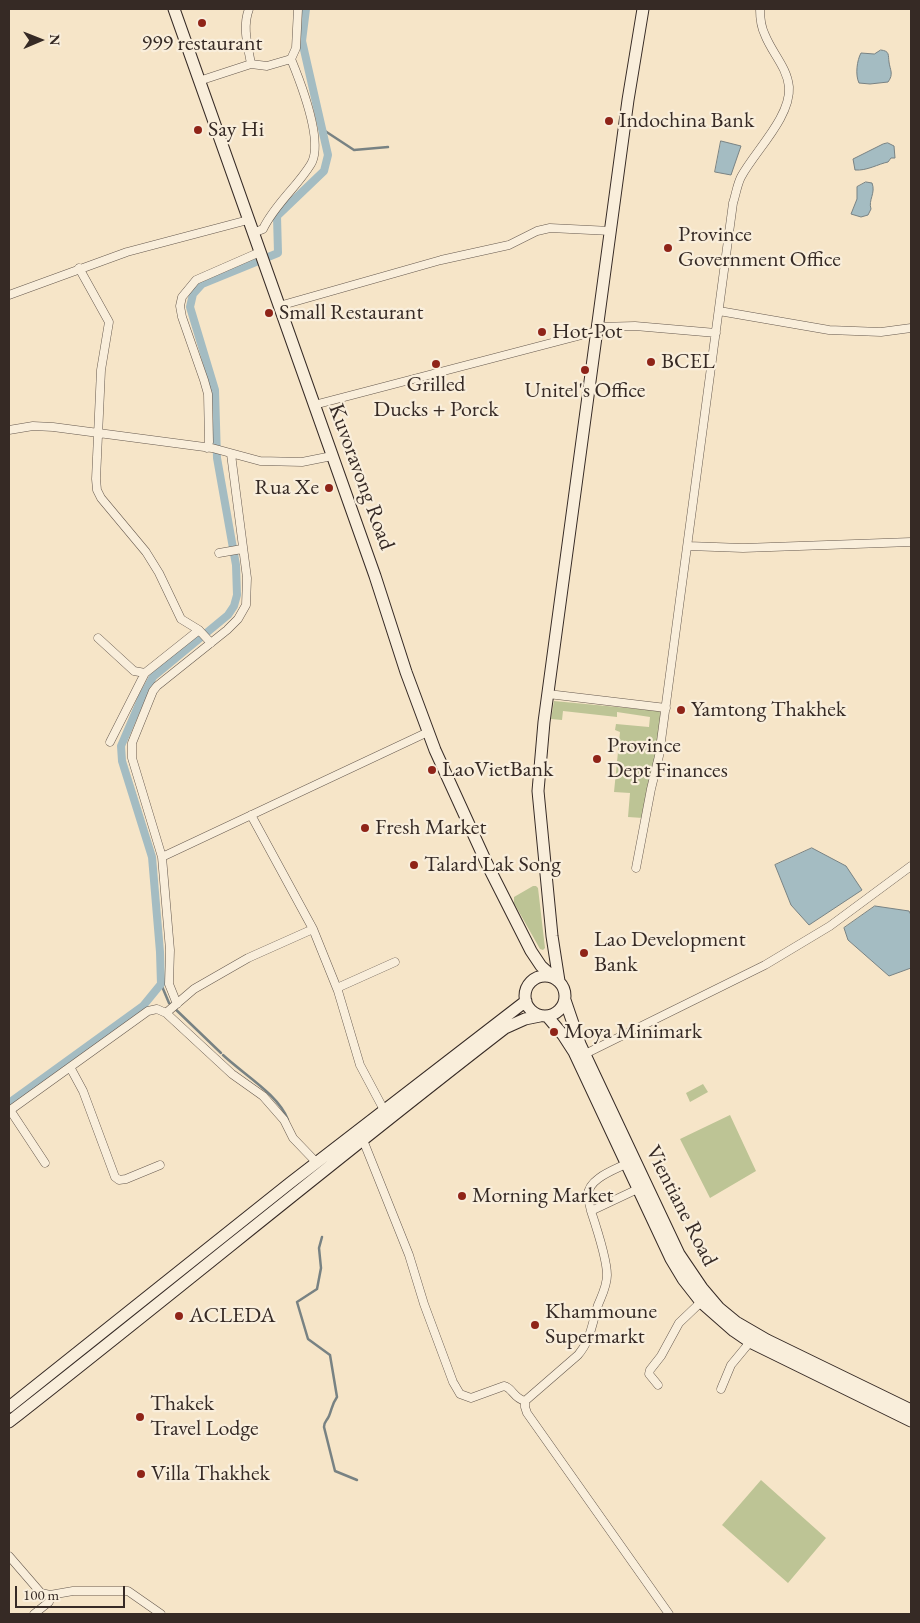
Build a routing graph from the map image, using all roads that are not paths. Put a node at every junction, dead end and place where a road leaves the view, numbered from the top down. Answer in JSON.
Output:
{"nodes":[{"id":1,"x":174,"y":9,"type":"edge"},
{"id":2,"x":248,"y":9,"type":"edge"},
{"id":3,"x":298,"y":9,"type":"edge"},
{"id":4,"x":643,"y":9,"type":"edge"},
{"id":5,"x":760,"y":9,"type":"edge"},
{"id":6,"x":291,"y":59,"type":"junction"},
{"id":7,"x":251,"y":64,"type":"junction"},
{"id":8,"x":199,"y":81,"type":"junction"},
{"id":9,"x":248,"y":220,"type":"junction"},
{"id":10,"x":611,"y":231,"type":"junction"},
{"id":11,"x":253,"y":233,"type":"junction"},
{"id":12,"x":260,"y":253,"type":"junction"},
{"id":13,"x":79,"y":268,"type":"junction"},
{"id":14,"x":9,"y":295,"type":"edge"},
{"id":15,"x":279,"y":306,"type":"junction"},
{"id":16,"x":719,"y":311,"type":"junction"},
{"id":17,"x":911,"y":328,"type":"edge"},
{"id":18,"x":598,"y":329,"type":"junction"},
{"id":19,"x":716,"y":333,"type":"junction"},
{"id":20,"x":314,"y":405,"type":"junction"},
{"id":21,"x":9,"y":430,"type":"edge"},
{"id":22,"x":98,"y":434,"type":"junction"},
{"id":23,"x":210,"y":448,"type":"junction"},
{"id":24,"x":231,"y":454,"type":"junction"},
{"id":25,"x":332,"y":456,"type":"junction"},
{"id":26,"x":911,"y":542,"type":"edge"},
{"id":27,"x":688,"y":546,"type":"junction"},
{"id":28,"x":242,"y":548,"type":"junction"},
{"id":29,"x":219,"y":554,"type":"dead end"},
{"id":30,"x":199,"y":630,"type":"junction"},
{"id":31,"x":98,"y":638,"type":"dead end"},
{"id":32,"x":211,"y":643,"type":"junction"},
{"id":33,"x":145,"y":673,"type":"junction"},
{"id":34,"x":548,"y":694,"type":"junction"},
{"id":35,"x":666,"y":708,"type":"junction"},
{"id":36,"x":428,"y":732,"type":"junction"},
{"id":37,"x":110,"y":742,"type":"dead end"},
{"id":38,"x":251,"y":815,"type":"junction"},
{"id":39,"x":162,"y":856,"type":"junction"},
{"id":40,"x":911,"y":866,"type":"edge"},
{"id":41,"x":636,"y":868,"type":"dead end"},
{"id":42,"x":313,"y":928,"type":"junction"},
{"id":43,"x":531,"y":951,"type":"junction"},
{"id":44,"x":395,"y":962,"type":"dead end"},
{"id":45,"x":556,"y":979,"type":"junction"},
{"id":46,"x":528,"y":984,"type":"junction"},
{"id":47,"x":337,"y":988,"type":"junction"},
{"id":48,"x":565,"y":1000,"type":"junction"},
{"id":49,"x":526,"y":1001,"type":"junction"},
{"id":50,"x":178,"y":1004,"type":"junction"},
{"id":51,"x":166,"y":1013,"type":"junction"},
{"id":52,"x":544,"y":1016,"type":"junction"},
{"id":53,"x":585,"y":1054,"type":"junction"},
{"id":54,"x":70,"y":1067,"type":"junction"},
{"id":55,"x":384,"y":1110,"type":"junction"},
{"id":56,"x":9,"y":1111,"type":"edge"},
{"id":57,"x":363,"y":1140,"type":"junction"},
{"id":58,"x":45,"y":1163,"type":"dead end"},
{"id":59,"x":317,"y":1163,"type":"junction"},
{"id":60,"x":626,"y":1164,"type":"junction"},
{"id":61,"x":160,"y":1165,"type":"dead end"},
{"id":62,"x":642,"y":1187,"type":"junction"},
{"id":63,"x":592,"y":1211,"type":"junction"},
{"id":64,"x":701,"y":1302,"type":"junction"},
{"id":65,"x":750,"y":1342,"type":"junction"},
{"id":66,"x":658,"y":1385,"type":"dead end"},
{"id":67,"x":721,"y":1389,"type":"dead end"},
{"id":68,"x":525,"y":1401,"type":"junction"},
{"id":69,"x":9,"y":1407,"type":"edge"},
{"id":70,"x":911,"y":1410,"type":"edge"},
{"id":71,"x":911,"y":1421,"type":"edge"},
{"id":72,"x":9,"y":1422,"type":"edge"},
{"id":73,"x":9,"y":1556,"type":"edge"},
{"id":74,"x":50,"y":1595,"type":"junction"},
{"id":75,"x":34,"y":1614,"type":"edge"},
{"id":76,"x":161,"y":1614,"type":"edge"},
{"id":77,"x":669,"y":1614,"type":"edge"}],
"edges":[{"from":1,"to":8,"type":"main road","name":"Kuvoravong Road"},
{"from":2,"to":7,"type":"street"},
{"from":3,"to":6,"type":"street"},
{"from":4,"to":10,"type":"main road"},
{"from":5,"to":16,"type":"street"},
{"from":6,"to":7,"type":"street"},
{"from":6,"to":11,"type":"street"},
{"from":7,"to":8,"type":"street"},
{"from":8,"to":9,"type":"main road","name":"Kuvoravong Road"},
{"from":9,"to":11,"type":"main road","name":"Kuvoravong Road"},
{"from":9,"to":13,"type":"street"},
{"from":10,"to":15,"type":"street"},
{"from":10,"to":18,"type":"main road"},
{"from":11,"to":12,"type":"main road","name":"Kuvoravong Road"},
{"from":12,"to":15,"type":"main road","name":"Kuvoravong Road"},
{"from":12,"to":23,"type":"street"},
{"from":13,"to":14,"type":"street"},
{"from":13,"to":22,"type":"street"},
{"from":15,"to":20,"type":"main road","name":"Kuvoravong Road"},
{"from":16,"to":17,"type":"street"},
{"from":16,"to":19,"type":"street"},
{"from":18,"to":19,"type":"street"},
{"from":18,"to":20,"type":"street"},
{"from":18,"to":34,"type":"main road"},
{"from":19,"to":27,"type":"street"},
{"from":20,"to":25,"type":"main road","name":"Kuvoravong Road"},
{"from":21,"to":22,"type":"street"},
{"from":22,"to":23,"type":"street"},
{"from":22,"to":30,"type":"street"},
{"from":23,"to":24,"type":"street"},
{"from":24,"to":25,"type":"street"},
{"from":24,"to":28,"type":"street"},
{"from":25,"to":36,"type":"main road","name":"Kuvoravong Road"},
{"from":26,"to":27,"type":"street"},
{"from":27,"to":35,"type":"street"},
{"from":28,"to":29,"type":"street"},
{"from":28,"to":32,"type":"street"},
{"from":30,"to":32,"type":"street"},
{"from":30,"to":33,"type":"street"},
{"from":31,"to":33,"type":"street"},
{"from":32,"to":39,"type":"street"},
{"from":33,"to":37,"type":"street"},
{"from":34,"to":35,"type":"street"},
{"from":34,"to":45,"type":"main road"},
{"from":35,"to":41,"type":"street"},
{"from":36,"to":38,"type":"street"},
{"from":36,"to":43,"type":"main road","name":"Kuvoravong Road"},
{"from":38,"to":39,"type":"street"},
{"from":38,"to":42,"type":"street"},
{"from":39,"to":50,"type":"street"},
{"from":40,"to":53,"type":"street"},
{"from":42,"to":47,"type":"street"},
{"from":42,"to":50,"type":"street"},
{"from":43,"to":45,"type":"main road","name":"Kuvoravong Road"},
{"from":43,"to":46,"type":"main road"},
{"from":44,"to":47,"type":"street"},
{"from":45,"to":46,"type":"main road"},
{"from":45,"to":48,"type":"main road"},
{"from":46,"to":49,"type":"main road"},
{"from":47,"to":55,"type":"street"},
{"from":48,"to":52,"type":"main road"},
{"from":48,"to":53,"type":"main road","name":"Vientiane Road"},
{"from":49,"to":52,"type":"main road"},
{"from":49,"to":55,"type":"main road"},
{"from":50,"to":51,"type":"street"},
{"from":51,"to":54,"type":"street"},
{"from":51,"to":59,"type":"street"},
{"from":52,"to":57,"type":"main road"},
{"from":52,"to":60,"type":"main road"},
{"from":53,"to":62,"type":"main road","name":"Vientiane Road"},
{"from":54,"to":56,"type":"street"},
{"from":54,"to":61,"type":"street"},
{"from":55,"to":59,"type":"main road"},
{"from":56,"to":58,"type":"street"},
{"from":57,"to":68,"type":"street"},
{"from":57,"to":72,"type":"main road"},
{"from":59,"to":69,"type":"main road"},
{"from":60,"to":62,"type":"main road"},
{"from":60,"to":63,"type":"street"},
{"from":62,"to":63,"type":"street"},
{"from":62,"to":64,"type":"main road"},
{"from":62,"to":70,"type":"main road","name":"Vientiane Road"},
{"from":63,"to":68,"type":"street"},
{"from":64,"to":65,"type":"main road"},
{"from":64,"to":66,"type":"street"},
{"from":65,"to":67,"type":"street"},
{"from":65,"to":71,"type":"main road"},
{"from":68,"to":77,"type":"street"},
{"from":73,"to":74,"type":"street"},
{"from":74,"to":75,"type":"street"},
{"from":74,"to":76,"type":"street"}]}
